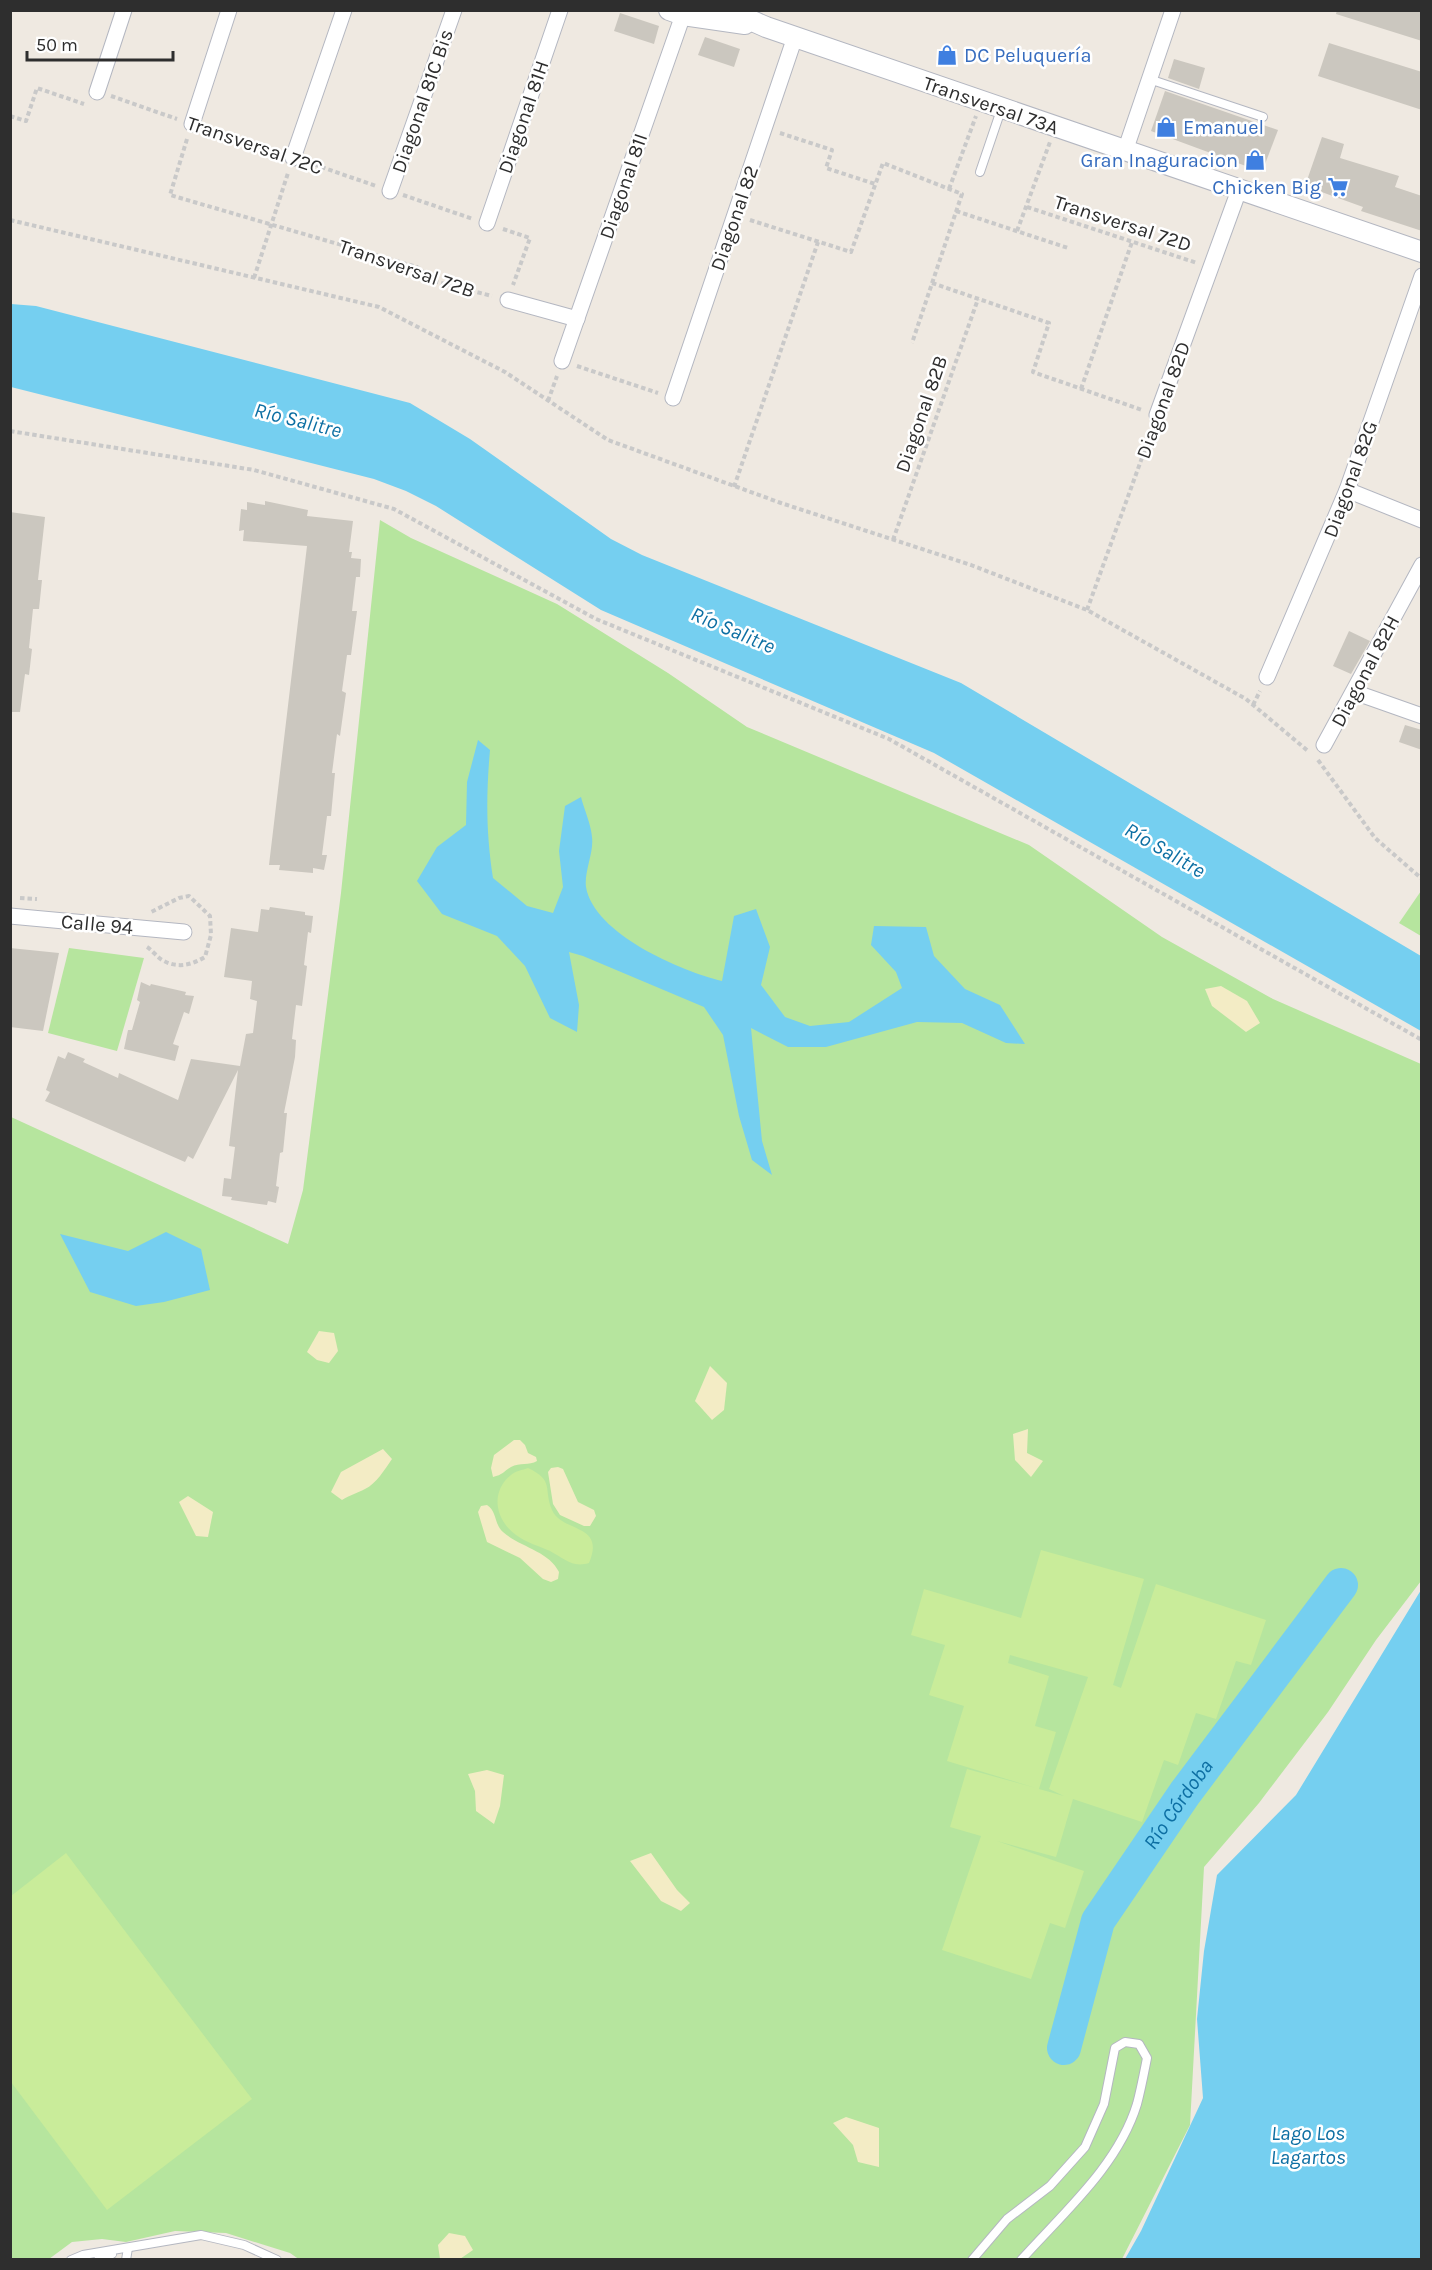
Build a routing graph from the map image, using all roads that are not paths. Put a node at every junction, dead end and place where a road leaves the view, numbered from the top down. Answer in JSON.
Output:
{"nodes":[{"id":1,"x":124,"y":10,"type":"edge"},
{"id":2,"x":229,"y":10,"type":"edge"},
{"id":3,"x":344,"y":10,"type":"edge"},
{"id":4,"x":454,"y":10,"type":"edge"},
{"id":5,"x":560,"y":10,"type":"edge"},
{"id":6,"x":728,"y":10,"type":"edge"},
{"id":7,"x":1173,"y":10,"type":"edge"},
{"id":8,"x":678,"y":12,"type":"edge"},
{"id":9,"x":766,"y":27,"type":"junction"},
{"id":10,"x":795,"y":37,"type":"junction"},
{"id":11,"x":1149,"y":79,"type":"junction"},
{"id":12,"x":97,"y":92,"type":"road end"},
{"id":13,"x":1002,"y":109,"type":"junction"},
{"id":14,"x":1263,"y":117,"type":"dead end"},
{"id":15,"x":192,"y":124,"type":"road end"},
{"id":16,"x":1125,"y":151,"type":"junction"},
{"id":17,"x":293,"y":158,"type":"road end"},
{"id":18,"x":980,"y":172,"type":"dead end"},
{"id":19,"x":1239,"y":190,"type":"junction"},
{"id":20,"x":390,"y":191,"type":"road end"},
{"id":21,"x":487,"y":223,"type":"road end"},
{"id":22,"x":1422,"y":252,"type":"edge"},
{"id":23,"x":1422,"y":276,"type":"edge"},
{"id":24,"x":508,"y":300,"type":"road end"},
{"id":25,"x":577,"y":319,"type":"junction"},
{"id":26,"x":562,"y":361,"type":"road end"},
{"id":27,"x":673,"y":398,"type":"road end"},
{"id":28,"x":1157,"y":415,"type":"road end"},
{"id":29,"x":1347,"y":490,"type":"junction"},
{"id":30,"x":1422,"y":520,"type":"edge"},
{"id":31,"x":1422,"y":565,"type":"edge"},
{"id":32,"x":1267,"y":677,"type":"dead end"},
{"id":33,"x":1354,"y":692,"type":"junction"},
{"id":34,"x":1422,"y":716,"type":"edge"},
{"id":35,"x":1324,"y":745,"type":"dead end"},
{"id":36,"x":10,"y":916,"type":"edge"},
{"id":37,"x":184,"y":932,"type":"dead end"},
{"id":38,"x":128,"y":2248,"type":"junction"},
{"id":39,"x":976,"y":2258,"type":"edge"},
{"id":40,"x":71,"y":2259,"type":"edge"},
{"id":41,"x":98,"y":2259,"type":"edge"},
{"id":42,"x":126,"y":2259,"type":"edge"},
{"id":43,"x":277,"y":2259,"type":"edge"},
{"id":44,"x":1021,"y":2259,"type":"edge"}],
"edges":[{"from":1,"to":12,"type":"street"},
{"from":2,"to":15,"type":"street"},
{"from":3,"to":17,"type":"street"},
{"from":4,"to":20,"type":"street","name":"Diagonal 81C Bis"},
{"from":5,"to":21,"type":"street","name":"Diagonal 81H"},
{"from":6,"to":9,"type":"street","name":"Transversal 73A"},
{"from":7,"to":11,"type":"street"},
{"from":8,"to":9,"type":"street","name":"Transversal 73A"},
{"from":8,"to":25,"type":"street","name":"Diagonal 81I"},
{"from":9,"to":10,"type":"street","name":"Transversal 73A"},
{"from":10,"to":13,"type":"street","name":"Transversal 73A"},
{"from":10,"to":27,"type":"street","name":"Diagonal 82"},
{"from":11,"to":14,"type":"lane"},
{"from":11,"to":16,"type":"street"},
{"from":13,"to":16,"type":"street","name":"Transversal 73A"},
{"from":13,"to":18,"type":"lane"},
{"from":16,"to":19,"type":"street","name":"Transversal 73A"},
{"from":19,"to":22,"type":"street","name":"Transversal 73A"},
{"from":19,"to":28,"type":"street","name":"Diagonal 82D"},
{"from":23,"to":29,"type":"street","name":"Diagonal 82G"},
{"from":24,"to":25,"type":"street"},
{"from":25,"to":26,"type":"street","name":"Diagonal 81I"},
{"from":29,"to":30,"type":"street"},
{"from":29,"to":32,"type":"street","name":"Diagonal 82G"},
{"from":31,"to":33,"type":"street","name":"Diagonal 82H"},
{"from":33,"to":34,"type":"street"},
{"from":33,"to":35,"type":"street","name":"Diagonal 82H"},
{"from":36,"to":37,"type":"street","name":"Calle 94"},
{"from":38,"to":40,"type":"lane"},
{"from":38,"to":41,"type":"lane"},
{"from":38,"to":42,"type":"lane"},
{"from":38,"to":43,"type":"lane"},
{"from":39,"to":44,"type":"lane"}]}
